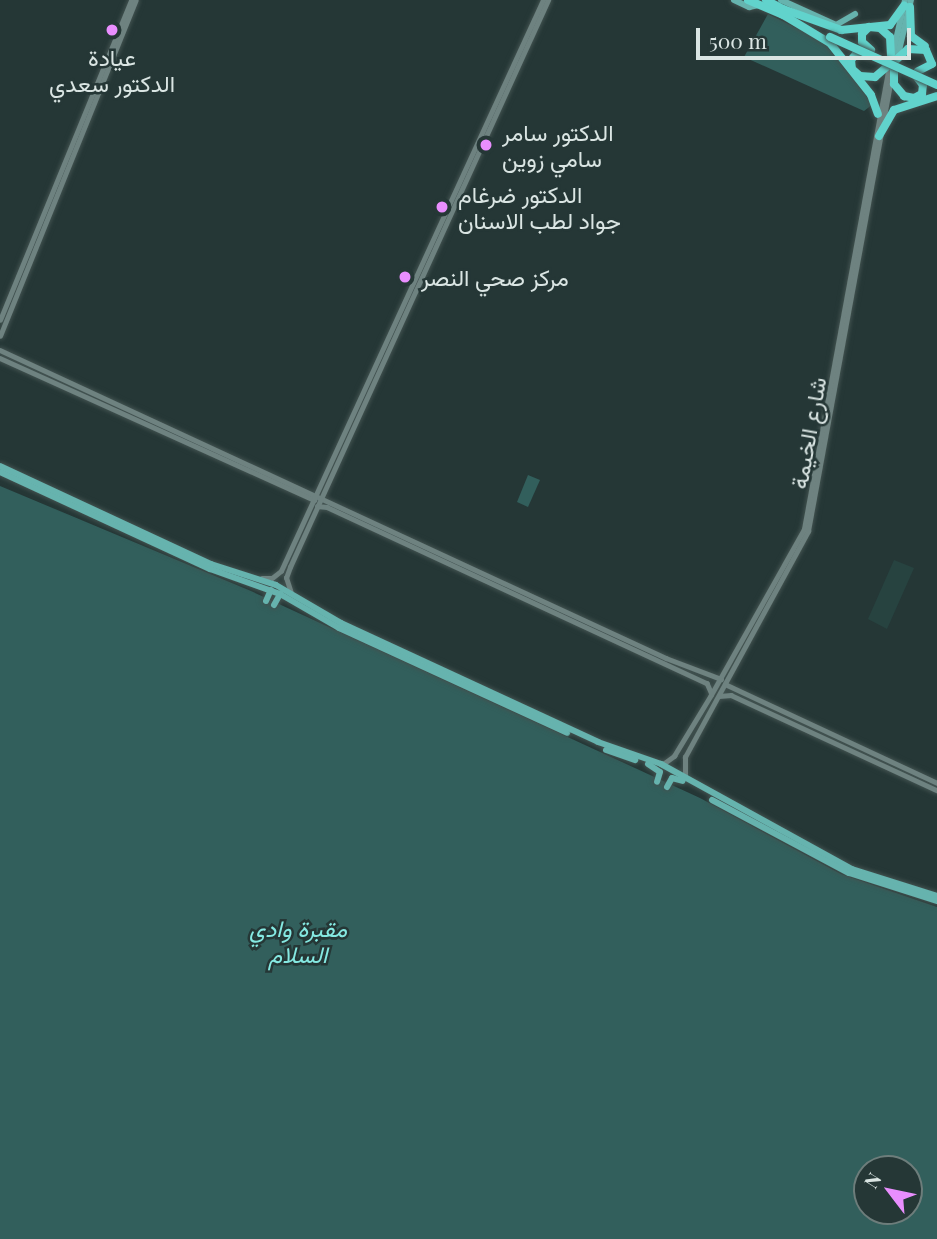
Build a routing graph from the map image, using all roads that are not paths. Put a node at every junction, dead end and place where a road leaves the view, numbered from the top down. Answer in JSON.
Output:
{"nodes":[{"id":1,"x":131,"y":0,"type":"edge"},
{"id":2,"x":136,"y":0,"type":"edge"},
{"id":3,"x":543,"y":0,"type":"edge"},
{"id":4,"x":548,"y":0,"type":"edge"},
{"id":5,"x":734,"y":0,"type":"edge"},
{"id":6,"x":748,"y":0,"type":"edge"},
{"id":7,"x":764,"y":1,"type":"edge"},
{"id":8,"x":907,"y":3,"type":"edge"},
{"id":9,"x":781,"y":7,"type":"edge"},
{"id":10,"x":855,"y":14,"type":"dead end"},
{"id":11,"x":870,"y":52,"type":"junction"},
{"id":12,"x":520,"y":56,"type":"junction"},
{"id":13,"x":937,"y":58,"type":"edge"},
{"id":14,"x":893,"y":63,"type":"junction"},
{"id":15,"x":917,"y":74,"type":"junction"},
{"id":16,"x":937,"y":80,"type":"edge"},
{"id":17,"x":937,"y":85,"type":"edge"},
{"id":18,"x":98,"y":87,"type":"junction"},
{"id":19,"x":937,"y":96,"type":"edge"},
{"id":20,"x":878,"y":103,"type":"junction"},
{"id":21,"x":874,"y":114,"type":"joint"},
{"id":22,"x":879,"y":136,"type":"junction"},
{"id":23,"x":862,"y":218,"type":"junction"},
{"id":24,"x":859,"y":235,"type":"junction"},
{"id":25,"x":22,"y":273,"type":"junction"},
{"id":26,"x":0,"y":320,"type":"edge"},
{"id":27,"x":0,"y":336,"type":"edge"},
{"id":28,"x":0,"y":350,"type":"edge"},
{"id":29,"x":0,"y":358,"type":"edge"},
{"id":30,"x":28,"y":363,"type":"junction"},
{"id":31,"x":25,"y":369,"type":"junction"},
{"id":32,"x":830,"y":383,"type":"junction"},
{"id":33,"x":833,"y":391,"type":"junction"},
{"id":34,"x":827,"y":404,"type":"junction"},
{"id":35,"x":830,"y":413,"type":"junction"},
{"id":36,"x":171,"y":428,"type":"junction"},
{"id":37,"x":182,"y":433,"type":"junction"},
{"id":38,"x":168,"y":434,"type":"junction"},
{"id":39,"x":179,"y":439,"type":"junction"},
{"id":40,"x":0,"y":466,"type":"edge"},
{"id":41,"x":0,"y":472,"type":"edge"},
{"id":42,"x":319,"y":495,"type":"junction"},
{"id":43,"x":315,"y":503,"type":"junction"},
{"id":44,"x":227,"y":572,"type":"junction"},
{"id":45,"x":238,"y":575,"type":"junction"},
{"id":46,"x":253,"y":576,"type":"junction"},
{"id":47,"x":276,"y":576,"type":"junction"},
{"id":48,"x":286,"y":580,"type":"junction"},
{"id":49,"x":510,"y":588,"type":"junction"},
{"id":50,"x":271,"y":590,"type":"junction"},
{"id":51,"x":775,"y":590,"type":"junction"},
{"id":52,"x":292,"y":593,"type":"junction"},
{"id":53,"x":280,"y":594,"type":"junction"},
{"id":54,"x":524,"y":595,"type":"junction"},
{"id":55,"x":266,"y":601,"type":"dead end"},
{"id":56,"x":274,"y":605,"type":"dead end"},
{"id":57,"x":764,"y":609,"type":"junction"},
{"id":58,"x":315,"y":611,"type":"junction"},
{"id":59,"x":325,"y":617,"type":"junction"},
{"id":60,"x":713,"y":679,"type":"junction"},
{"id":61,"x":723,"y":681,"type":"junction"},
{"id":62,"x":709,"y":685,"type":"junction"},
{"id":63,"x":738,"y":690,"type":"junction"},
{"id":64,"x":711,"y":695,"type":"junction"},
{"id":65,"x":718,"y":696,"type":"junction"},
{"id":66,"x":735,"y":696,"type":"junction"},
{"id":67,"x":848,"y":741,"type":"junction"},
{"id":68,"x":845,"y":747,"type":"junction"},
{"id":69,"x":862,"y":752,"type":"junction"},
{"id":70,"x":672,"y":758,"type":"junction"},
{"id":71,"x":683,"y":763,"type":"junction"},
{"id":72,"x":648,"y":764,"type":"junction"},
{"id":73,"x":661,"y":764,"type":"junction"},
{"id":74,"x":684,"y":779,"type":"junction"},
{"id":75,"x":657,"y":782,"type":"dead end"},
{"id":76,"x":937,"y":783,"type":"edge"},
{"id":77,"x":667,"y":786,"type":"dead end"},
{"id":78,"x":937,"y":790,"type":"edge"},
{"id":79,"x":937,"y":899,"type":"edge"}],
"edges":[{"from":1,"to":18,"type":"street"},
{"from":2,"to":18,"type":"street"},
{"from":3,"to":12,"type":"street"},
{"from":4,"to":12,"type":"street"},
{"from":5,"to":7,"type":"main road"},
{"from":6,"to":7,"type":"highway"},
{"from":7,"to":9,"type":"highway"},
{"from":8,"to":9,"type":"highway"},
{"from":8,"to":13,"type":"highway"},
{"from":8,"to":14,"type":"main road"},
{"from":9,"to":10,"type":"main road"},
{"from":9,"to":11,"type":"highway","bridge":true},
{"from":9,"to":20,"type":"highway"},
{"from":11,"to":14,"type":"highway","bridge":true},
{"from":11,"to":14,"type":"highway"},
{"from":11,"to":15,"type":"highway","bridge":true},
{"from":12,"to":42,"type":"street"},
{"from":14,"to":15,"type":"highway"},
{"from":14,"to":15,"type":"highway","bridge":true},
{"from":14,"to":20,"type":"street"},
{"from":14,"to":22,"type":"street","name":"شارع الخيمة"},
{"from":15,"to":16,"type":"highway","bridge":true},
{"from":15,"to":17,"type":"highway","bridge":true},
{"from":18,"to":25,"type":"street"},
{"from":19,"to":22,"type":"highway"},
{"from":20,"to":21,"type":"highway"},
{"from":21,"to":23,"type":"street","name":"شارع الخيمة"},
{"from":22,"to":23,"type":"street","name":"شارع الخيمة"},
{"from":23,"to":24,"type":"street","name":"شارع الخيمة"},
{"from":24,"to":32,"type":"street","name":"شارع الخيمة"},
{"from":24,"to":33,"type":"street","name":"شارع الخيمة"},
{"from":25,"to":26,"type":"street"},
{"from":25,"to":27,"type":"street"},
{"from":28,"to":30,"type":"street"},
{"from":29,"to":31,"type":"street"},
{"from":30,"to":31,"type":"street"},
{"from":30,"to":36,"type":"street"},
{"from":31,"to":38,"type":"street"},
{"from":32,"to":33,"type":"street"},
{"from":32,"to":34,"type":"street","name":"شارع الخيمة"},
{"from":33,"to":35,"type":"street","name":"شارع الخيمة"},
{"from":34,"to":35,"type":"street"},
{"from":34,"to":51,"type":"street","name":"شارع الخيمة"},
{"from":35,"to":51,"type":"street","name":"شارع الخيمة"},
{"from":36,"to":37,"type":"street"},
{"from":36,"to":38,"type":"street"},
{"from":37,"to":39,"type":"street"},
{"from":37,"to":42,"type":"street"},
{"from":38,"to":39,"type":"street"},
{"from":39,"to":43,"type":"street"},
{"from":40,"to":44,"type":"main road"},
{"from":41,"to":44,"type":"main road"},
{"from":42,"to":43,"type":"street"},
{"from":42,"to":49,"type":"street"},
{"from":43,"to":47,"type":"street"},
{"from":43,"to":48,"type":"street"},
{"from":43,"to":49,"type":"street"},
{"from":44,"to":45,"type":"main road"},
{"from":45,"to":46,"type":"main road"},
{"from":45,"to":50,"type":"main road"},
{"from":46,"to":47,"type":"street"},
{"from":46,"to":52,"type":"main road"},
{"from":47,"to":48,"type":"street"},
{"from":48,"to":52,"type":"street"},
{"from":49,"to":54,"type":"street"},
{"from":50,"to":53,"type":"main road"},
{"from":50,"to":55,"type":"main road"},
{"from":51,"to":57,"type":"street","name":"شارع الخيمة"},
{"from":52,"to":58,"type":"main road"},
{"from":53,"to":56,"type":"main road"},
{"from":53,"to":58,"type":"main road"},
{"from":54,"to":60,"type":"street"},
{"from":54,"to":62,"type":"street"},
{"from":57,"to":61,"type":"street","name":"شارع الخيمة"},
{"from":57,"to":61,"type":"street","name":"شارع الخيمة"},
{"from":58,"to":59,"type":"main road"},
{"from":59,"to":72,"type":"main road"},
{"from":59,"to":73,"type":"main road"},
{"from":60,"to":61,"type":"street"},
{"from":60,"to":62,"type":"street"},
{"from":61,"to":63,"type":"street"},
{"from":61,"to":64,"type":"street","name":"شارع الخيمة"},
{"from":61,"to":65,"type":"street","name":"شارع الخيمة"},
{"from":62,"to":64,"type":"street"},
{"from":63,"to":66,"type":"street"},
{"from":63,"to":67,"type":"street"},
{"from":64,"to":70,"type":"street","name":"شارع الخيمة"},
{"from":65,"to":66,"type":"street"},
{"from":65,"to":71,"type":"street","name":"شارع الخيمة"},
{"from":66,"to":68,"type":"street"},
{"from":67,"to":68,"type":"street"},
{"from":67,"to":69,"type":"street"},
{"from":68,"to":69,"type":"street"},
{"from":69,"to":76,"type":"street"},
{"from":69,"to":78,"type":"street"},
{"from":70,"to":71,"type":"street"},
{"from":70,"to":73,"type":"street","name":"شارع الخيمة"},
{"from":71,"to":74,"type":"street"},
{"from":72,"to":74,"type":"main road"},
{"from":72,"to":75,"type":"main road"},
{"from":73,"to":74,"type":"main road"},
{"from":74,"to":77,"type":"main road"},
{"from":74,"to":79,"type":"main road"}]}
